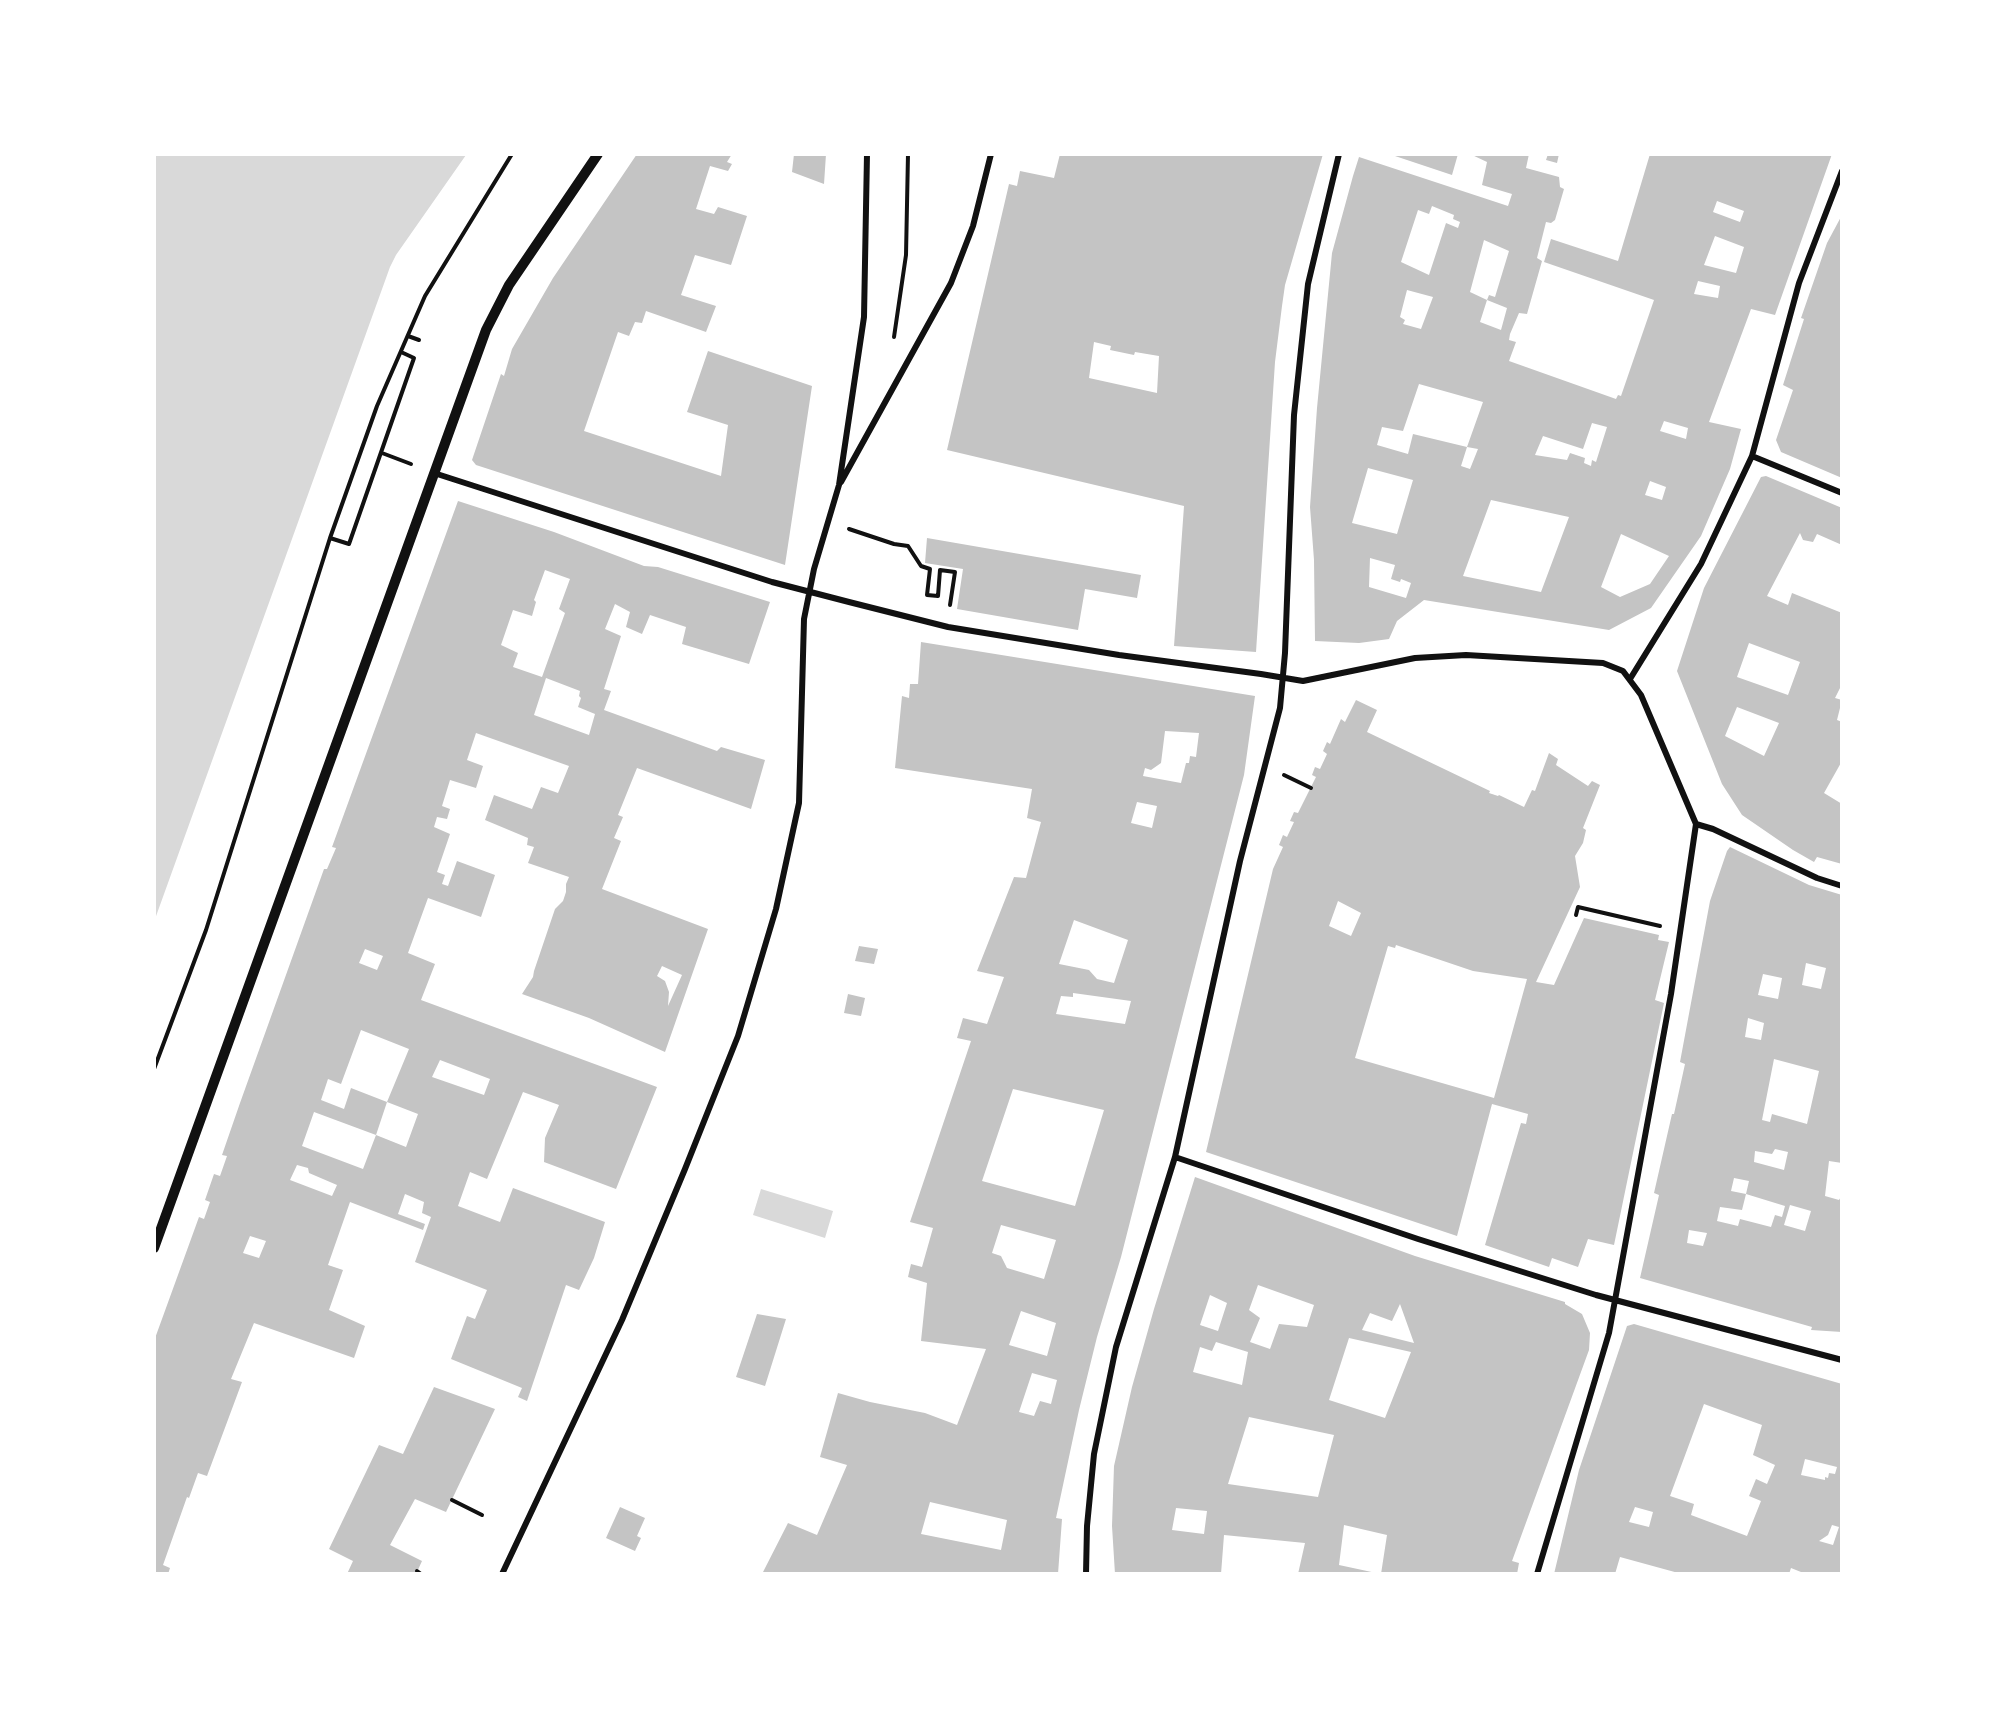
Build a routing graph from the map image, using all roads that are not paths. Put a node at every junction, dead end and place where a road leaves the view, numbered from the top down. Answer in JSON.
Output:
{"nodes":[{"id":1,"x":598,"y":154,"type":"edge"},
{"id":2,"x":867,"y":154,"type":"edge"},
{"id":3,"x":991,"y":154,"type":"edge"},
{"id":4,"x":1339,"y":154,"type":"edge"},
{"id":5,"x":1842,"y":171,"type":"edge"},
{"id":6,"x":1752,"y":456,"type":"junction"},
{"id":7,"x":434,"y":473,"type":"junction"},
{"id":8,"x":839,"y":485,"type":"junction"},
{"id":9,"x":1842,"y":493,"type":"edge"},
{"id":10,"x":1283,"y":678,"type":"junction"},
{"id":11,"x":1630,"y":680,"type":"junction"},
{"id":12,"x":1696,"y":824,"type":"junction"},
{"id":13,"x":1842,"y":886,"type":"edge"},
{"id":14,"x":1175,"y":1156,"type":"junction"},
{"id":15,"x":154,"y":1248,"type":"edge"},
{"id":16,"x":1615,"y":1299,"type":"junction"},
{"id":17,"x":1842,"y":1360,"type":"edge"},
{"id":18,"x":502,"y":1574,"type":"edge"},
{"id":19,"x":1086,"y":1574,"type":"edge"},
{"id":20,"x":1537,"y":1574,"type":"edge"}],
"edges":[{"from":1,"to":7,"type":"street"},
{"from":2,"to":8,"type":"street"},
{"from":3,"to":8,"type":"street"},
{"from":4,"to":10,"type":"street"},
{"from":5,"to":6,"type":"street"},
{"from":6,"to":9,"type":"street"},
{"from":6,"to":11,"type":"street"},
{"from":7,"to":10,"type":"street"},
{"from":7,"to":15,"type":"street"},
{"from":8,"to":18,"type":"street"},
{"from":10,"to":11,"type":"street"},
{"from":10,"to":14,"type":"street"},
{"from":11,"to":12,"type":"street"},
{"from":12,"to":13,"type":"street"},
{"from":12,"to":16,"type":"street"},
{"from":14,"to":16,"type":"street"},
{"from":14,"to":19,"type":"street"},
{"from":16,"to":17,"type":"street"},
{"from":16,"to":20,"type":"street"}]}
